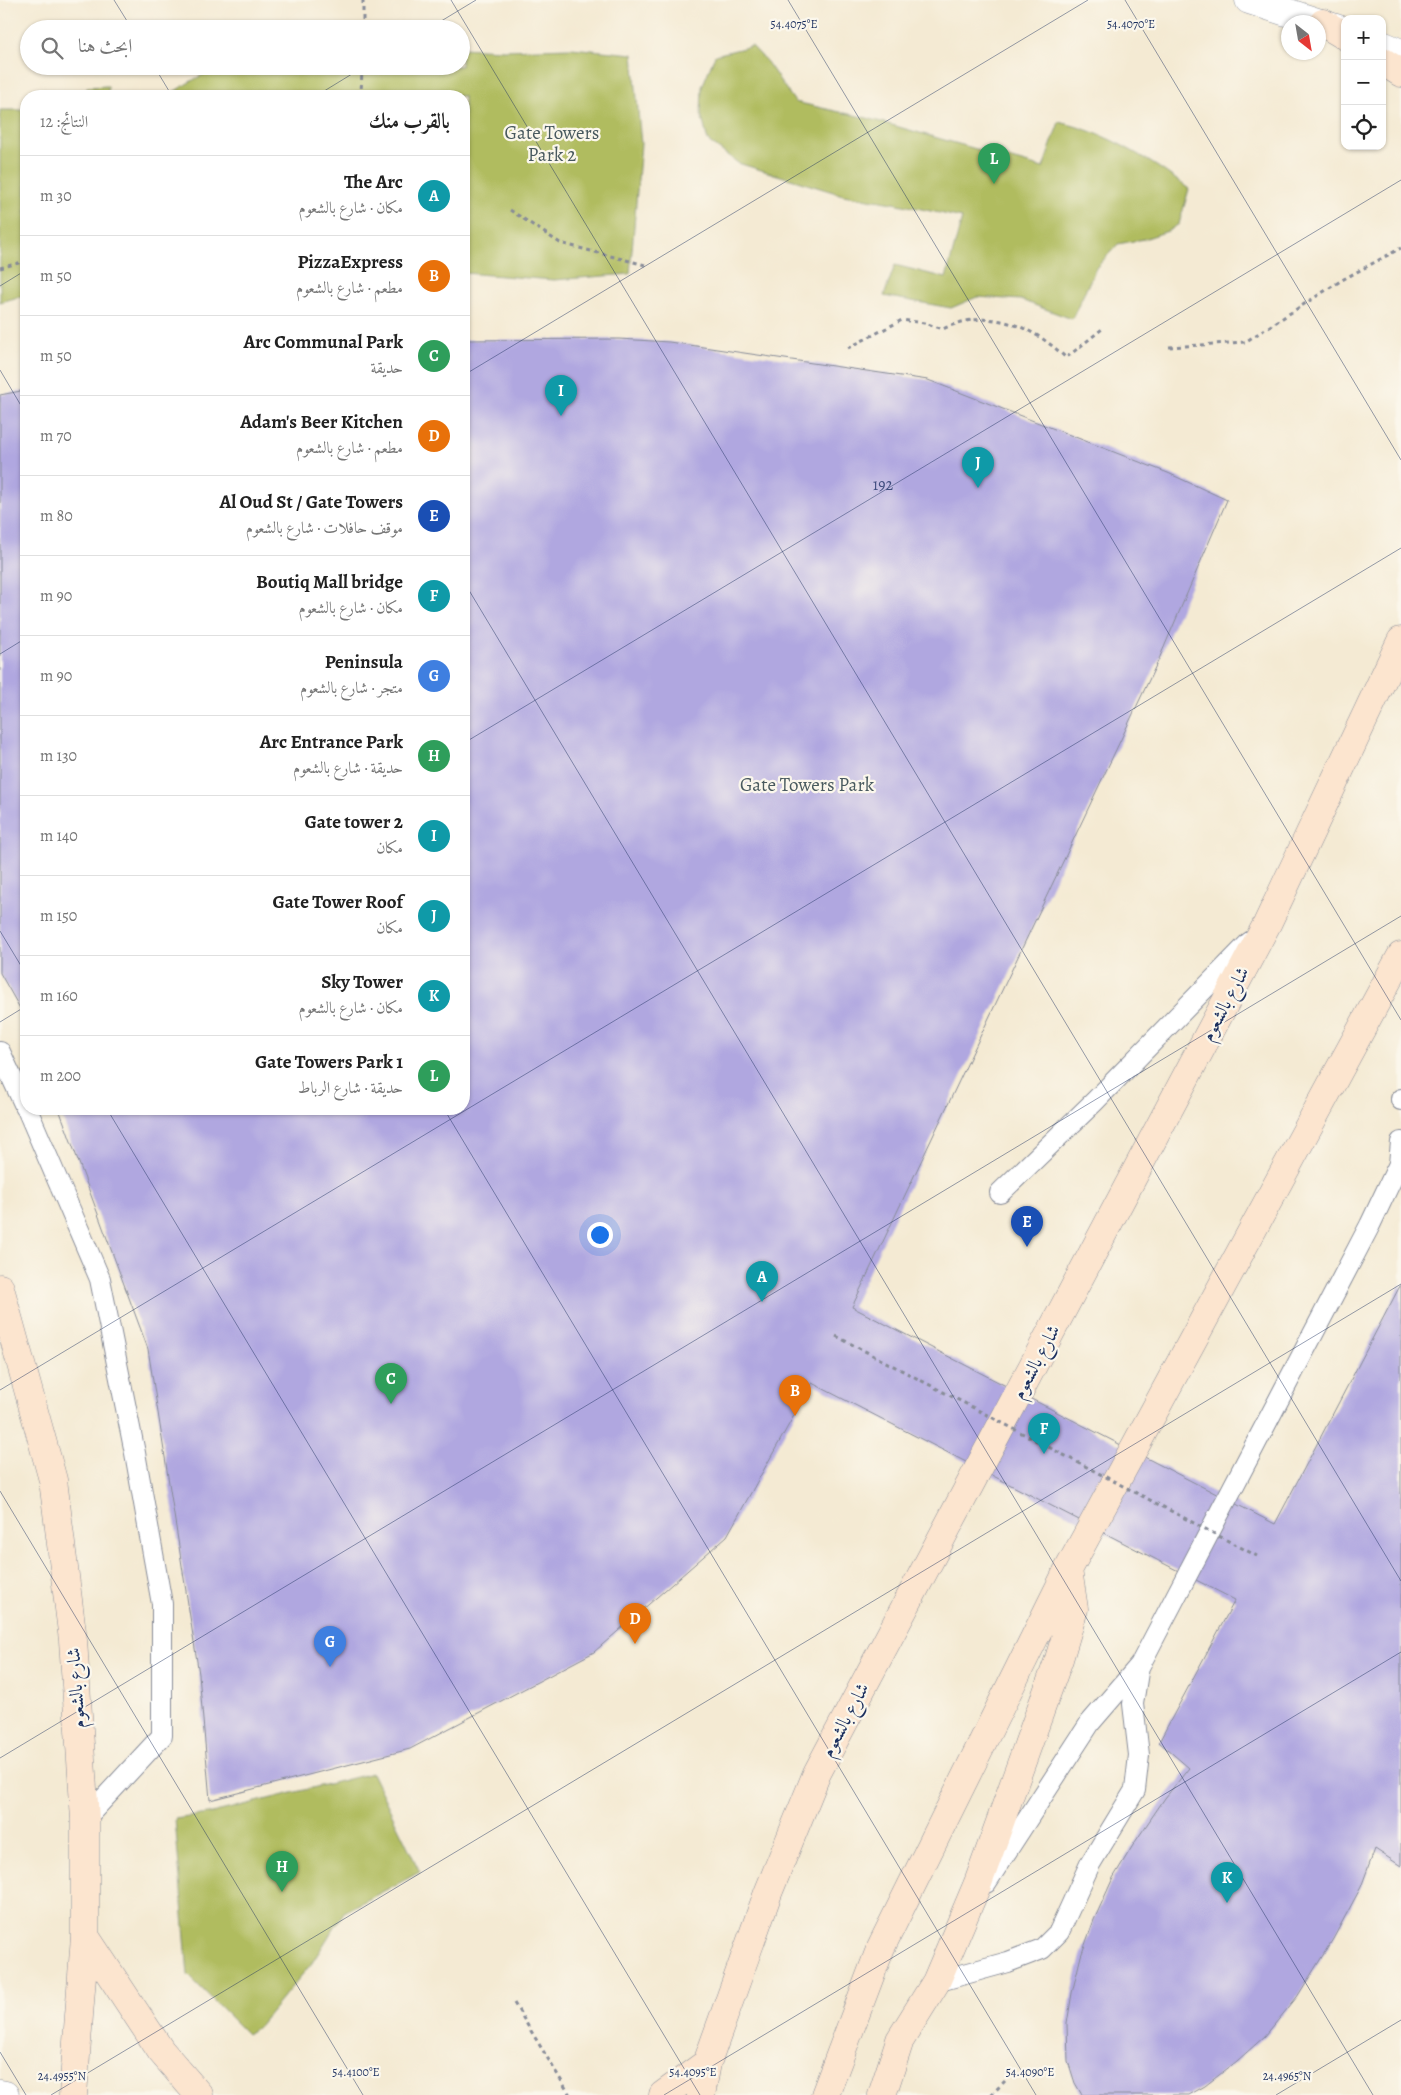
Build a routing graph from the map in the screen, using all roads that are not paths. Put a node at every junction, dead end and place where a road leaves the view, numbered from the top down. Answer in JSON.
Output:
{"nodes":[{"id":1,"x":1248,"y":0,"type":"edge"},
{"id":2,"x":1338,"y":30,"type":"edge"},
{"id":3,"x":1386,"y":47,"type":"edge"},
{"id":4,"x":1401,"y":53,"type":"edge"},
{"id":5,"x":1386,"y":64,"type":"edge"},
{"id":6,"x":1401,"y":73,"type":"edge"},
{"id":7,"x":1401,"y":642,"type":"edge"},
{"id":8,"x":1267,"y":924,"type":"junction"},
{"id":9,"x":1401,"y":956,"type":"edge"},
{"id":10,"x":1401,"y":979,"type":"edge"},
{"id":11,"x":0,"y":1052,"type":"edge"},
{"id":12,"x":20,"y":1095,"type":"edge"},
{"id":13,"x":29,"y":1115,"type":"edge"},
{"id":14,"x":1401,"y":1142,"type":"edge"},
{"id":15,"x":1000,"y":1193,"type":"dead end"},
{"id":16,"x":0,"y":1288,"type":"edge"},
{"id":17,"x":1068,"y":1570,"type":"junction"},
{"id":18,"x":1140,"y":1665,"type":"junction"},
{"id":19,"x":85,"y":1819,"type":"junction"},
{"id":20,"x":960,"y":1925,"type":"junction"},
{"id":21,"x":85,"y":1936,"type":"junction"},
{"id":22,"x":936,"y":1982,"type":"junction"},
{"id":23,"x":707,"y":2063,"type":"junction"},
{"id":24,"x":0,"y":2094,"type":"edge"},
{"id":25,"x":5,"y":2095,"type":"edge"},
{"id":26,"x":73,"y":2095,"type":"edge"},
{"id":27,"x":199,"y":2095,"type":"edge"},
{"id":28,"x":663,"y":2095,"type":"edge"},
{"id":29,"x":701,"y":2095,"type":"edge"},
{"id":30,"x":825,"y":2095,"type":"edge"},
{"id":31,"x":882,"y":2095,"type":"edge"}],
"edges":[{"from":1,"to":2,"type":"street"},
{"from":3,"to":4,"type":"street"},
{"from":5,"to":6,"type":"main road"},
{"from":7,"to":8,"type":"main road","name":"شارع بالشعوم"},
{"from":8,"to":15,"type":"lane"},
{"from":8,"to":23,"type":"main road","name":"شارع بالشعوم"},
{"from":9,"to":10,"type":"lane"},
{"from":9,"to":17,"type":"main road"},
{"from":11,"to":12,"type":"lane"},
{"from":13,"to":19,"type":"lane"},
{"from":14,"to":18,"type":"lane"},
{"from":16,"to":19,"type":"main road","name":"شارع بالشعوم"},
{"from":17,"to":20,"type":"main road"},
{"from":17,"to":30,"type":"main road"},
{"from":18,"to":20,"type":"lane"},
{"from":18,"to":22,"type":"lane"},
{"from":19,"to":21,"type":"main road","name":"شارع بالشعوم"},
{"from":20,"to":22,"type":"main road"},
{"from":21,"to":26,"type":"main road","name":"شارع بالشعوم"},
{"from":21,"to":27,"type":"main road"},
{"from":22,"to":31,"type":"main road"},
{"from":23,"to":28,"type":"main road"},
{"from":23,"to":29,"type":"main road","name":"شارع بالشعوم"},
{"from":24,"to":25,"type":"street"}]}
